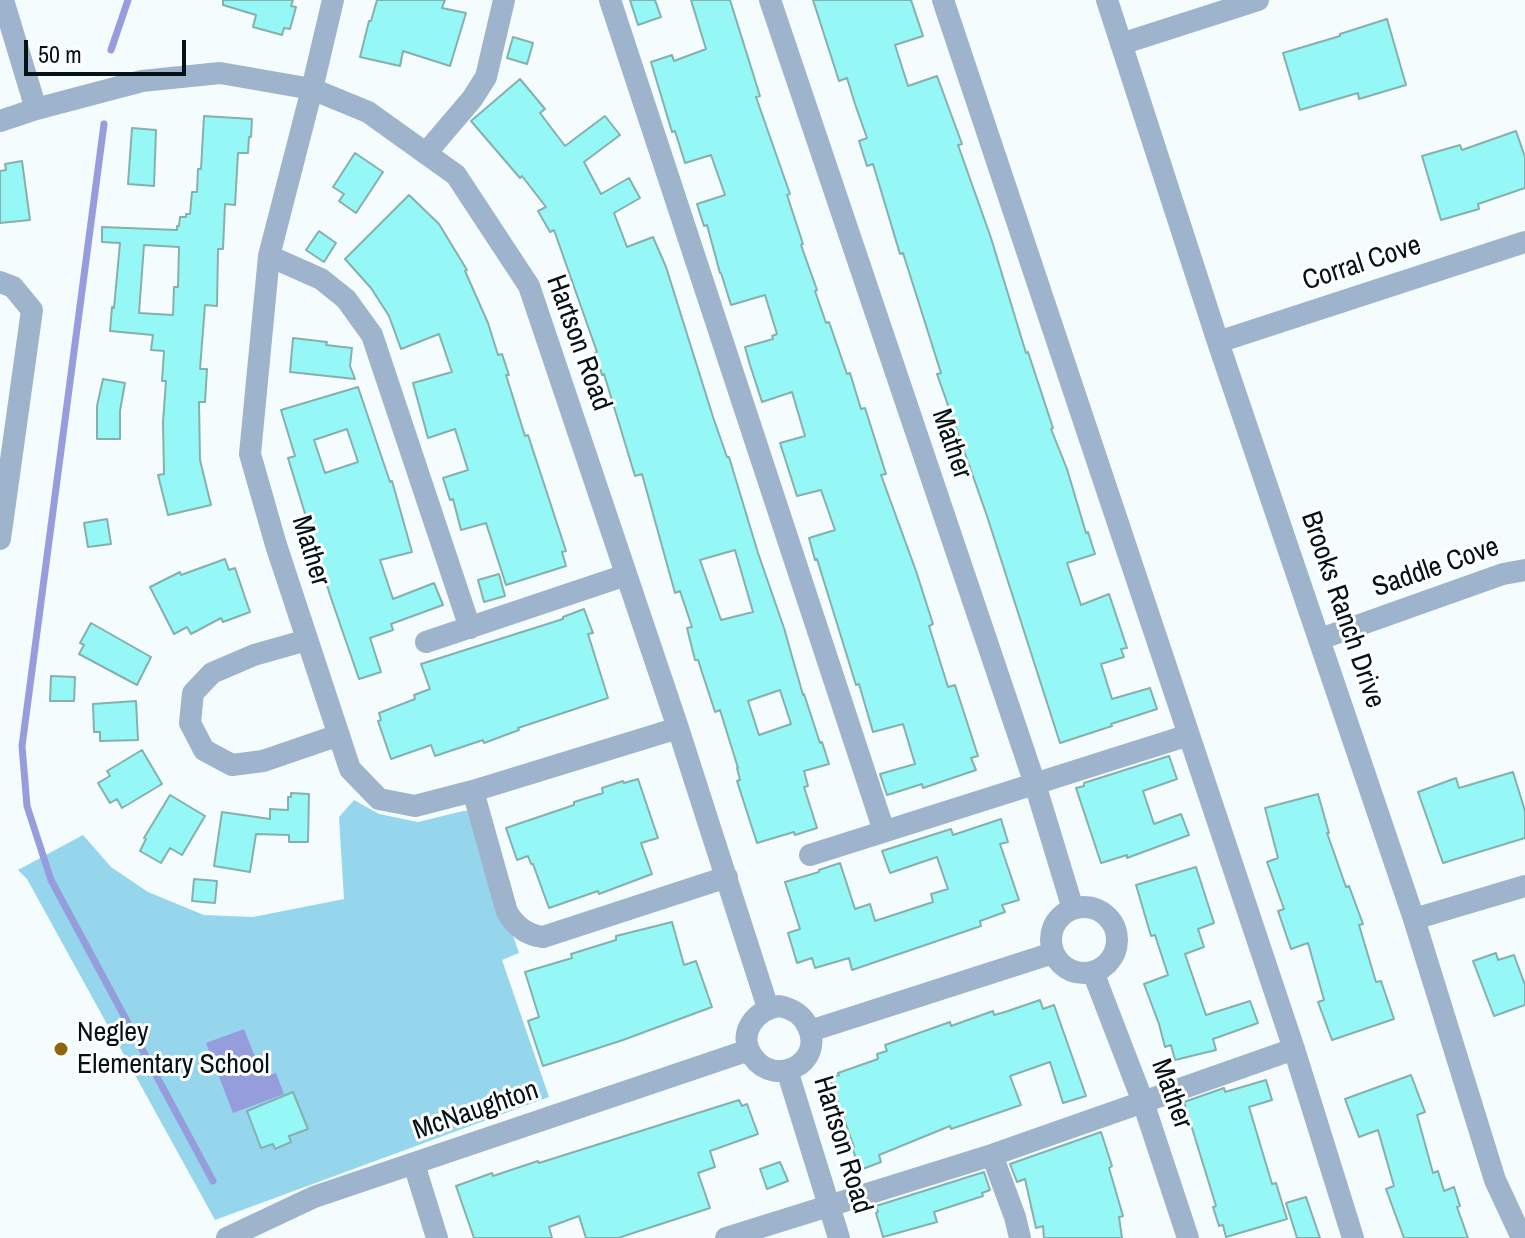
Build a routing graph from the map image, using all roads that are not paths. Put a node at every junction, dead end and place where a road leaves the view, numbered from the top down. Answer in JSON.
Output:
{"nodes":[{"id":1,"x":3,"y":0,"type":"edge"},
{"id":2,"x":333,"y":0,"type":"edge"},
{"id":3,"x":504,"y":0,"type":"edge"},
{"id":4,"x":610,"y":0,"type":"edge"},
{"id":5,"x":770,"y":0,"type":"edge"},
{"id":6,"x":943,"y":0,"type":"edge"},
{"id":7,"x":1107,"y":0,"type":"edge"},
{"id":8,"x":1258,"y":0,"type":"edge"},
{"id":9,"x":1121,"y":44,"type":"junction"},
{"id":10,"x":312,"y":89,"type":"junction"},
{"id":11,"x":36,"y":109,"type":"junction"},
{"id":12,"x":0,"y":121,"type":"edge"},
{"id":13,"x":426,"y":153,"type":"junction"},
{"id":14,"x":1525,"y":242,"type":"edge"},
{"id":15,"x":269,"y":256,"type":"junction"},
{"id":16,"x":0,"y":282,"type":"edge"},
{"id":17,"x":1218,"y":342,"type":"junction"},
{"id":18,"x":0,"y":539,"type":"edge"},
{"id":19,"x":1525,"y":570,"type":"edge"},
{"id":20,"x":626,"y":575,"type":"junction"},
{"id":21,"x":470,"y":628,"type":"junction"},
{"id":22,"x":1320,"y":639,"type":"junction"},
{"id":23,"x":307,"y":640,"type":"junction"},
{"id":24,"x":426,"y":642,"type":"dead end"},
{"id":25,"x":678,"y":728,"type":"junction"},
{"id":26,"x":339,"y":735,"type":"junction"},
{"id":27,"x":1189,"y":735,"type":"junction"},
{"id":28,"x":1035,"y":784,"type":"junction"},
{"id":29,"x":473,"y":791,"type":"junction"},
{"id":30,"x":884,"y":831,"type":"junction"},
{"id":31,"x":810,"y":855,"type":"dead end"},
{"id":32,"x":727,"y":877,"type":"junction"},
{"id":33,"x":1525,"y":886,"type":"edge"},
{"id":34,"x":1073,"y":909,"type":"junction"},
{"id":35,"x":1414,"y":919,"type":"junction"},
{"id":36,"x":1053,"y":953,"type":"junction"},
{"id":37,"x":1093,"y":972,"type":"junction"},
{"id":38,"x":768,"y":1008,"type":"junction"},
{"id":39,"x":810,"y":1031,"type":"junction"},
{"id":40,"x":1294,"y":1049,"type":"junction"},
{"id":41,"x":749,"y":1050,"type":"junction"},
{"id":42,"x":787,"y":1070,"type":"junction"},
{"id":43,"x":1143,"y":1102,"type":"junction"},
{"id":44,"x":992,"y":1155,"type":"junction"},
{"id":45,"x":414,"y":1164,"type":"junction"},
{"id":46,"x":829,"y":1206,"type":"junction"},
{"id":47,"x":227,"y":1238,"type":"edge"},
{"id":48,"x":437,"y":1238,"type":"edge"},
{"id":49,"x":726,"y":1238,"type":"edge"},
{"id":50,"x":839,"y":1238,"type":"edge"},
{"id":51,"x":1020,"y":1238,"type":"edge"},
{"id":52,"x":1188,"y":1238,"type":"edge"},
{"id":53,"x":1353,"y":1238,"type":"edge"},
{"id":54,"x":1522,"y":1238,"type":"edge"}],
"edges":[{"from":1,"to":11,"type":"street"},
{"from":2,"to":10,"type":"street","name":"Mather"},
{"from":3,"to":13,"type":"street"},
{"from":4,"to":30,"type":"street"},
{"from":5,"to":28,"type":"street","name":"Mather"},
{"from":6,"to":27,"type":"street"},
{"from":7,"to":9,"type":"street","name":"Brooks Ranch Drive"},
{"from":8,"to":9,"type":"street"},
{"from":9,"to":17,"type":"street","name":"Brooks Ranch Drive"},
{"from":10,"to":11,"type":"street","name":"Hartson Road"},
{"from":10,"to":13,"type":"street","name":"Hartson Road"},
{"from":10,"to":15,"type":"street","name":"Mather"},
{"from":11,"to":12,"type":"street","name":"Hartson Road"},
{"from":13,"to":20,"type":"street","name":"Hartson Road"},
{"from":14,"to":17,"type":"street","name":"Corral Cove"},
{"from":15,"to":21,"type":"street"},
{"from":15,"to":23,"type":"street","name":"Mather"},
{"from":16,"to":18,"type":"street"},
{"from":17,"to":22,"type":"street","name":"Brooks Ranch Drive"},
{"from":19,"to":22,"type":"street","name":"Saddle Cove"},
{"from":20,"to":21,"type":"street"},
{"from":20,"to":25,"type":"street","name":"Hartson Road"},
{"from":21,"to":24,"type":"street"},
{"from":22,"to":35,"type":"street","name":"Brooks Ranch Drive"},
{"from":23,"to":26,"type":"street","name":"Mather"},
{"from":23,"to":26,"type":"street"},
{"from":25,"to":29,"type":"street","name":"Mather"},
{"from":25,"to":32,"type":"street","name":"Hartson Road"},
{"from":26,"to":29,"type":"street","name":"Mather"},
{"from":27,"to":28,"type":"street"},
{"from":27,"to":40,"type":"street"},
{"from":28,"to":30,"type":"street"},
{"from":28,"to":34,"type":"street","name":"Mather"},
{"from":29,"to":32,"type":"street"},
{"from":30,"to":31,"type":"street"},
{"from":32,"to":38,"type":"street","name":"Hartson Road"},
{"from":33,"to":35,"type":"street"},
{"from":34,"to":36,"type":"street"},
{"from":34,"to":37,"type":"street"},
{"from":35,"to":54,"type":"street","name":"Brooks Ranch Drive"},
{"from":36,"to":37,"type":"street"},
{"from":36,"to":39,"type":"street"},
{"from":37,"to":43,"type":"street","name":"Mather"},
{"from":38,"to":39,"type":"street"},
{"from":38,"to":41,"type":"street"},
{"from":39,"to":42,"type":"street"},
{"from":40,"to":43,"type":"street"},
{"from":40,"to":53,"type":"street"},
{"from":41,"to":42,"type":"street"},
{"from":41,"to":45,"type":"street","name":"McNaughton"},
{"from":42,"to":46,"type":"street","name":"Hartson Road"},
{"from":43,"to":44,"type":"street"},
{"from":43,"to":52,"type":"street","name":"Mather"},
{"from":44,"to":46,"type":"street"},
{"from":44,"to":51,"type":"street"},
{"from":45,"to":47,"type":"street","name":"McNaughton"},
{"from":45,"to":48,"type":"street"},
{"from":46,"to":49,"type":"street"},
{"from":46,"to":50,"type":"street","name":"Hartson Road"}]}
